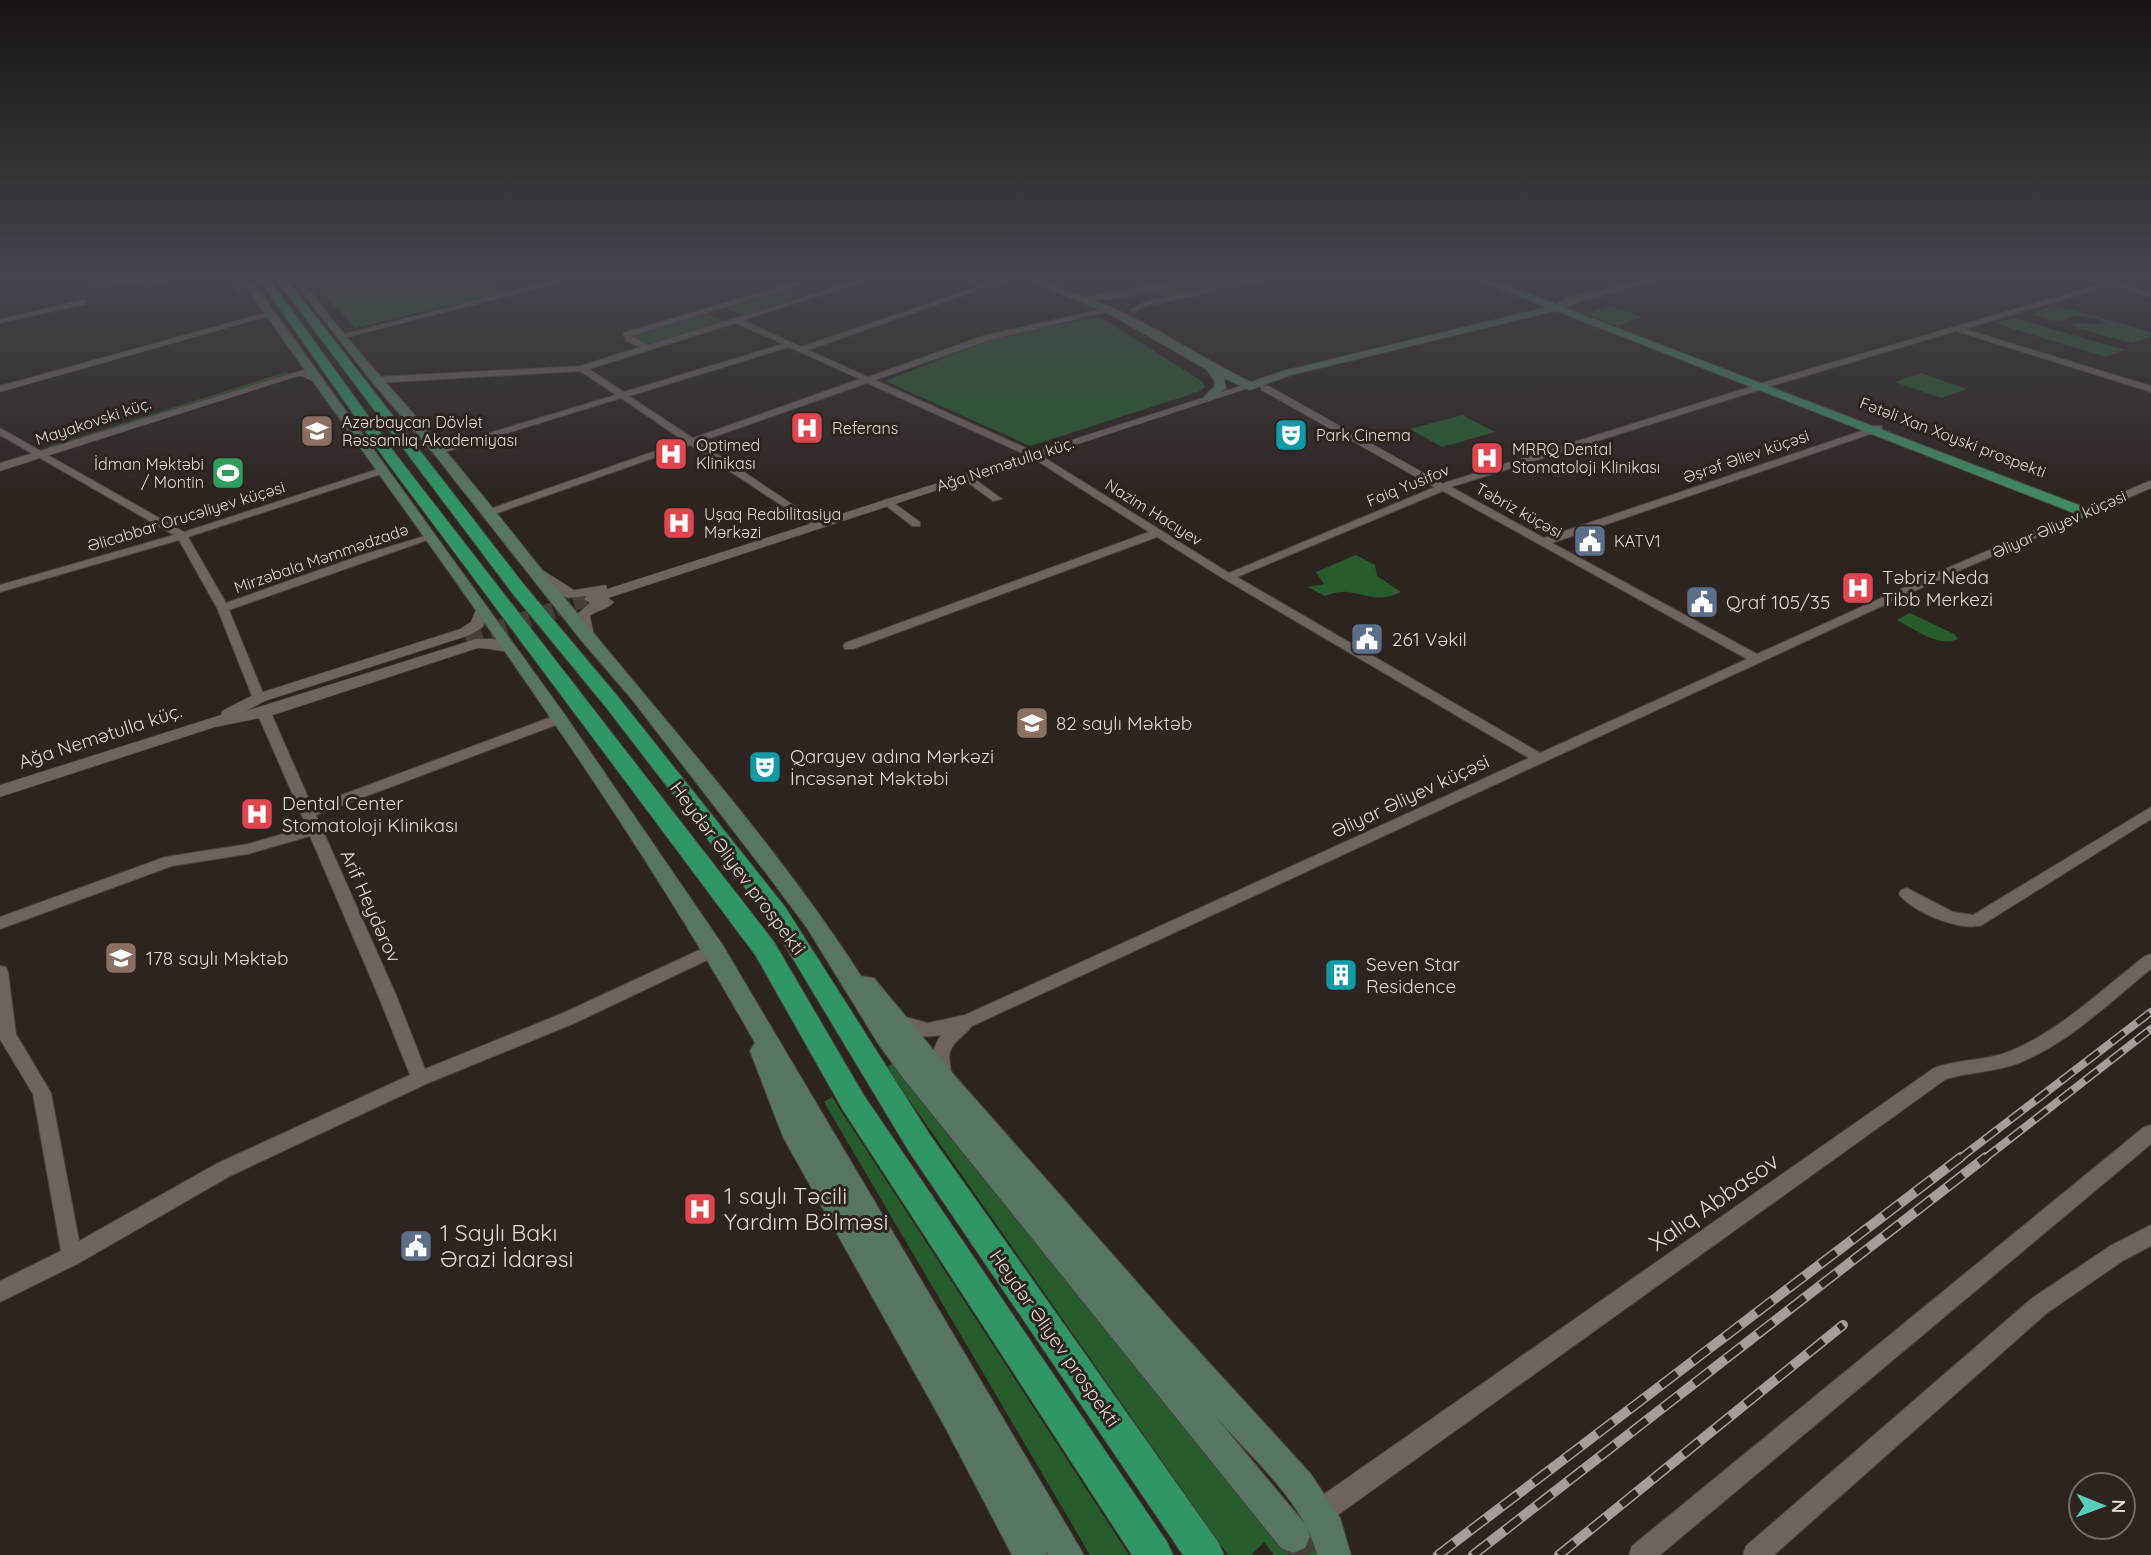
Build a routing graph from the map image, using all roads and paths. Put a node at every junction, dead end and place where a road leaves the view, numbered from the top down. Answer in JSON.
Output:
{"nodes":[{"id":1,"x":141,"y":351,"type":"edge"},
{"id":2,"x":299,"y":351,"type":"edge"},
{"id":3,"x":302,"y":351,"type":"edge"},
{"id":4,"x":324,"y":351,"type":"edge"},
{"id":5,"x":352,"y":351,"type":"edge"},
{"id":6,"x":640,"y":351,"type":"edge"},
{"id":7,"x":770,"y":351,"type":"edge"},
{"id":8,"x":800,"y":351,"type":"edge"},
{"id":9,"x":952,"y":351,"type":"edge"},
{"id":10,"x":1181,"y":351,"type":"edge"},
{"id":11,"x":1203,"y":351,"type":"edge"},
{"id":12,"x":1378,"y":351,"type":"edge"},
{"id":13,"x":1380,"y":351,"type":"edge"},
{"id":14,"x":1671,"y":351,"type":"edge"},
{"id":15,"x":1883,"y":351,"type":"edge"},
{"id":16,"x":2026,"y":351,"type":"edge"},
{"id":17,"x":308,"y":362,"type":"junction"},
{"id":18,"x":1208,"y":366,"type":"junction"},
{"id":19,"x":582,"y":368,"type":"junction"},
{"id":20,"x":376,"y":380,"type":"junction"},
{"id":21,"x":868,"y":380,"type":"junction"},
{"id":22,"x":1254,"y":383,"type":"junction"},
{"id":23,"x":1764,"y":386,"type":"junction"},
{"id":24,"x":2151,"y":389,"type":"edge"},
{"id":25,"x":0,"y":390,"type":"edge"},
{"id":26,"x":625,"y":396,"type":"junction"},
{"id":27,"x":1210,"y":397,"type":"junction"},
{"id":28,"x":1876,"y":429,"type":"junction"},
{"id":29,"x":0,"y":431,"type":"edge"},
{"id":30,"x":690,"y":442,"type":"junction"},
{"id":31,"x":38,"y":452,"type":"junction"},
{"id":32,"x":439,"y":452,"type":"junction"},
{"id":33,"x":1034,"y":455,"type":"junction"},
{"id":34,"x":0,"y":460,"type":"edge"},
{"id":35,"x":0,"y":467,"type":"edge"},
{"id":36,"x":381,"y":471,"type":"junction"},
{"id":37,"x":966,"y":477,"type":"junction"},
{"id":38,"x":2151,"y":484,"type":"edge"},
{"id":39,"x":1443,"y":487,"type":"junction"},
{"id":40,"x":997,"y":499,"type":"dead end"},
{"id":41,"x":888,"y":502,"type":"junction"},
{"id":42,"x":2088,"y":510,"type":"junction"},
{"id":43,"x":488,"y":513,"type":"junction"},
{"id":44,"x":916,"y":524,"type":"dead end"},
{"id":45,"x":809,"y":528,"type":"junction"},
{"id":46,"x":1157,"y":533,"type":"junction"},
{"id":47,"x":182,"y":535,"type":"junction"},
{"id":48,"x":428,"y":538,"type":"junction"},
{"id":49,"x":1544,"y":542,"type":"junction"},
{"id":50,"x":539,"y":574,"type":"junction"},
{"id":51,"x":1228,"y":577,"type":"junction"},
{"id":52,"x":0,"y":589,"type":"edge"},
{"id":53,"x":591,"y":599,"type":"tunnel mouth"},
{"id":54,"x":223,"y":608,"type":"junction"},
{"id":55,"x":481,"y":612,"type":"junction"},
{"id":56,"x":586,"y":635,"type":"junction"},
{"id":57,"x":466,"y":639,"type":"tunnel mouth"},
{"id":58,"x":849,"y":646,"type":"dead end"},
{"id":59,"x":508,"y":648,"type":"junction"},
{"id":60,"x":1758,"y":660,"type":"junction"},
{"id":61,"x":262,"y":705,"type":"junction"},
{"id":62,"x":559,"y":719,"type":"junction"},
{"id":63,"x":212,"y":722,"type":"junction"},
{"id":64,"x":1540,"y":759,"type":"junction"},
{"id":65,"x":0,"y":791,"type":"edge"},
{"id":66,"x":2151,"y":811,"type":"edge"},
{"id":67,"x":308,"y":813,"type":"junction"},
{"id":68,"x":315,"y":830,"type":"junction"},
{"id":69,"x":1907,"y":894,"type":"dead end"},
{"id":70,"x":815,"y":922,"type":"junction"},
{"id":71,"x":0,"y":923,"type":"edge"},
{"id":72,"x":714,"y":950,"type":"junction"},
{"id":73,"x":2151,"y":960,"type":"edge"},
{"id":74,"x":0,"y":972,"type":"edge"},
{"id":75,"x":735,"y":985,"type":"junction"},
{"id":76,"x":894,"y":1019,"type":"junction"},
{"id":77,"x":970,"y":1020,"type":"junction"},
{"id":78,"x":420,"y":1079,"type":"junction"},
{"id":79,"x":946,"y":1083,"type":"junction"},
{"id":80,"x":2151,"y":1133,"type":"edge"},
{"id":81,"x":2151,"y":1235,"type":"edge"},
{"id":82,"x":72,"y":1256,"type":"junction"},
{"id":83,"x":0,"y":1292,"type":"edge"},
{"id":84,"x":1319,"y":1513,"type":"junction"},
{"id":85,"x":1293,"y":1536,"type":"tunnel mouth"},
{"id":86,"x":1030,"y":1555,"type":"edge"},
{"id":87,"x":1067,"y":1555,"type":"edge"},
{"id":88,"x":1154,"y":1555,"type":"edge"},
{"id":89,"x":1205,"y":1555,"type":"edge"},
{"id":90,"x":1334,"y":1555,"type":"edge"},
{"id":91,"x":1641,"y":1555,"type":"edge"},
{"id":92,"x":1755,"y":1555,"type":"edge"}],
"edges":[{"from":1,"to":25,"type":"street"},
{"from":2,"to":17,"type":"main road"},
{"from":3,"to":17,"type":"highway","name":"Heydər Əliyev prospekti"},
{"from":4,"to":89,"type":"highway","name":"Heydər Əliyev prospekti"},
{"from":5,"to":20,"type":"main road"},
{"from":6,"to":19,"type":"street"},
{"from":7,"to":26,"type":"street"},
{"from":8,"to":21,"type":"street","name":"Nazim Hacıyev"},
{"from":9,"to":21,"type":"street"},
{"from":10,"to":18,"type":"main road","name":"Təbriz küçəsi"},
{"from":11,"to":22,"type":"main road","name":"Təbriz küçəsi"},
{"from":12,"to":22,"type":"main road"},
{"from":13,"to":22,"type":"main road"},
{"from":14,"to":23,"type":"main road","name":"Fətəli Xan Xoyski prospekti"},
{"from":15,"to":23,"type":"street","name":"Faiq Yusifov"},
{"from":16,"to":24,"type":"street"},
{"from":17,"to":31,"type":"street","name":"Mayakovski küç."},
{"from":17,"to":31,"type":"street","name":"Mayakovski küç."},
{"from":17,"to":36,"type":"main road"},
{"from":17,"to":88,"type":"highway","name":"Heydər Əliyev prospekti"},
{"from":18,"to":22,"type":"main road","name":"Təbriz küçəsi"},
{"from":18,"to":27,"type":"main road"},
{"from":19,"to":20,"type":"street"},
{"from":19,"to":26,"type":"street"},
{"from":20,"to":32,"type":"main road"},
{"from":21,"to":30,"type":"street"},
{"from":21,"to":33,"type":"street","name":"Nazim Hacıyev"},
{"from":22,"to":27,"type":"street","name":"Ağa Nemətulla küç."},
{"from":22,"to":39,"type":"street","name":"Təbriz küçəsi"},
{"from":23,"to":28,"type":"main road","name":"Fətəli Xan Xoyski prospekti"},
{"from":23,"to":39,"type":"street","name":"Faiq Yusifov"},
{"from":26,"to":30,"type":"street"},
{"from":26,"to":32,"type":"street"},
{"from":27,"to":33,"type":"street","name":"Ağa Nemətulla küç."},
{"from":28,"to":42,"type":"main road","name":"Fətəli Xan Xoyski prospekti"},
{"from":28,"to":49,"type":"street","name":"Əşrəf Əliev küçəsi"},
{"from":29,"to":31,"type":"street"},
{"from":30,"to":43,"type":"street"},
{"from":30,"to":45,"type":"street"},
{"from":31,"to":34,"type":"street","name":"Mayakovski küç."},
{"from":31,"to":35,"type":"street","name":"Mayakovski küç."},
{"from":31,"to":47,"type":"street"},
{"from":32,"to":43,"type":"main road"},
{"from":33,"to":37,"type":"street","name":"Ağa Nemətulla küç."},
{"from":33,"to":46,"type":"street","name":"Nazim Hacıyev"},
{"from":36,"to":47,"type":"street","name":"Əlicabbar Orucəliyev küçəsi"},
{"from":36,"to":48,"type":"main road"},
{"from":37,"to":40,"type":"street"},
{"from":37,"to":41,"type":"street","name":"Ağa Nemətulla küç."},
{"from":38,"to":42,"type":"street","name":"Əliyar Əliyev küçəsi"},
{"from":39,"to":49,"type":"street","name":"Təbriz küçəsi"},
{"from":39,"to":51,"type":"street","name":"Faiq Yusifov"},
{"from":41,"to":44,"type":"street"},
{"from":41,"to":45,"type":"street","name":"Ağa Nemətulla küç."},
{"from":42,"to":60,"type":"street","name":"Əliyar Əliyev küçəsi"},
{"from":43,"to":50,"type":"main road"},
{"from":45,"to":50,"type":"street"},
{"from":45,"to":53,"type":"street"},
{"from":45,"to":56,"type":"street"},
{"from":46,"to":51,"type":"street","name":"Nazim Hacıyev"},
{"from":46,"to":58,"type":"street"},
{"from":47,"to":52,"type":"street","name":"Əlicabbar Orucəliyev küçəsi"},
{"from":47,"to":54,"type":"street","name":"Arif Heydərov"},
{"from":48,"to":54,"type":"street","name":"Mirzəbala Məmmədzadə"},
{"from":48,"to":55,"type":"main road"},
{"from":49,"to":60,"type":"street","name":"Təbriz küçəsi"},
{"from":50,"to":56,"type":"main road"},
{"from":51,"to":64,"type":"street","name":"Nazim Hacıyev"},
{"from":54,"to":61,"type":"street","name":"Arif Heydərov"},
{"from":55,"to":59,"type":"main road"},
{"from":55,"to":61,"type":"street"},
{"from":56,"to":70,"type":"main road"},
{"from":57,"to":63,"type":"street"},
{"from":59,"to":61,"type":"street"},
{"from":59,"to":62,"type":"main road"},
{"from":60,"to":64,"type":"street","name":"Əliyar Əliyev küçəsi"},
{"from":61,"to":63,"type":"street","name":"Ağa Nemətulla küç."},
{"from":61,"to":67,"type":"street","name":"Arif Heydərov"},
{"from":62,"to":67,"type":"street"},
{"from":62,"to":72,"type":"main road"},
{"from":63,"to":65,"type":"street","name":"Ağa Nemətulla küç."},
{"from":64,"to":77,"type":"street","name":"Əliyar Əliyev küçəsi"},
{"from":66,"to":69,"type":"street"},
{"from":67,"to":68,"type":"street","name":"Arif Heydərov"},
{"from":68,"to":71,"type":"street"},
{"from":68,"to":78,"type":"street","name":"Arif Heydərov"},
{"from":70,"to":76,"type":"main road"},
{"from":70,"to":85,"type":"main road"},
{"from":72,"to":75,"type":"main road"},
{"from":72,"to":78,"type":"street"},
{"from":73,"to":84,"type":"street","name":"Xalıq Abbasov"},
{"from":74,"to":82,"type":"street"},
{"from":75,"to":86,"type":"main road"},
{"from":75,"to":87,"type":"main road"},
{"from":76,"to":77,"type":"street","name":"Əliyar Əliyev küçəsi"},
{"from":76,"to":79,"type":"main road"},
{"from":77,"to":79,"type":"street","name":"Əliyar Əliyev küçəsi"},
{"from":78,"to":82,"type":"street"},
{"from":79,"to":84,"type":"main road"},
{"from":80,"to":91,"type":"street"},
{"from":81,"to":92,"type":"street"},
{"from":82,"to":83,"type":"street"},
{"from":84,"to":90,"type":"main road"}]}
